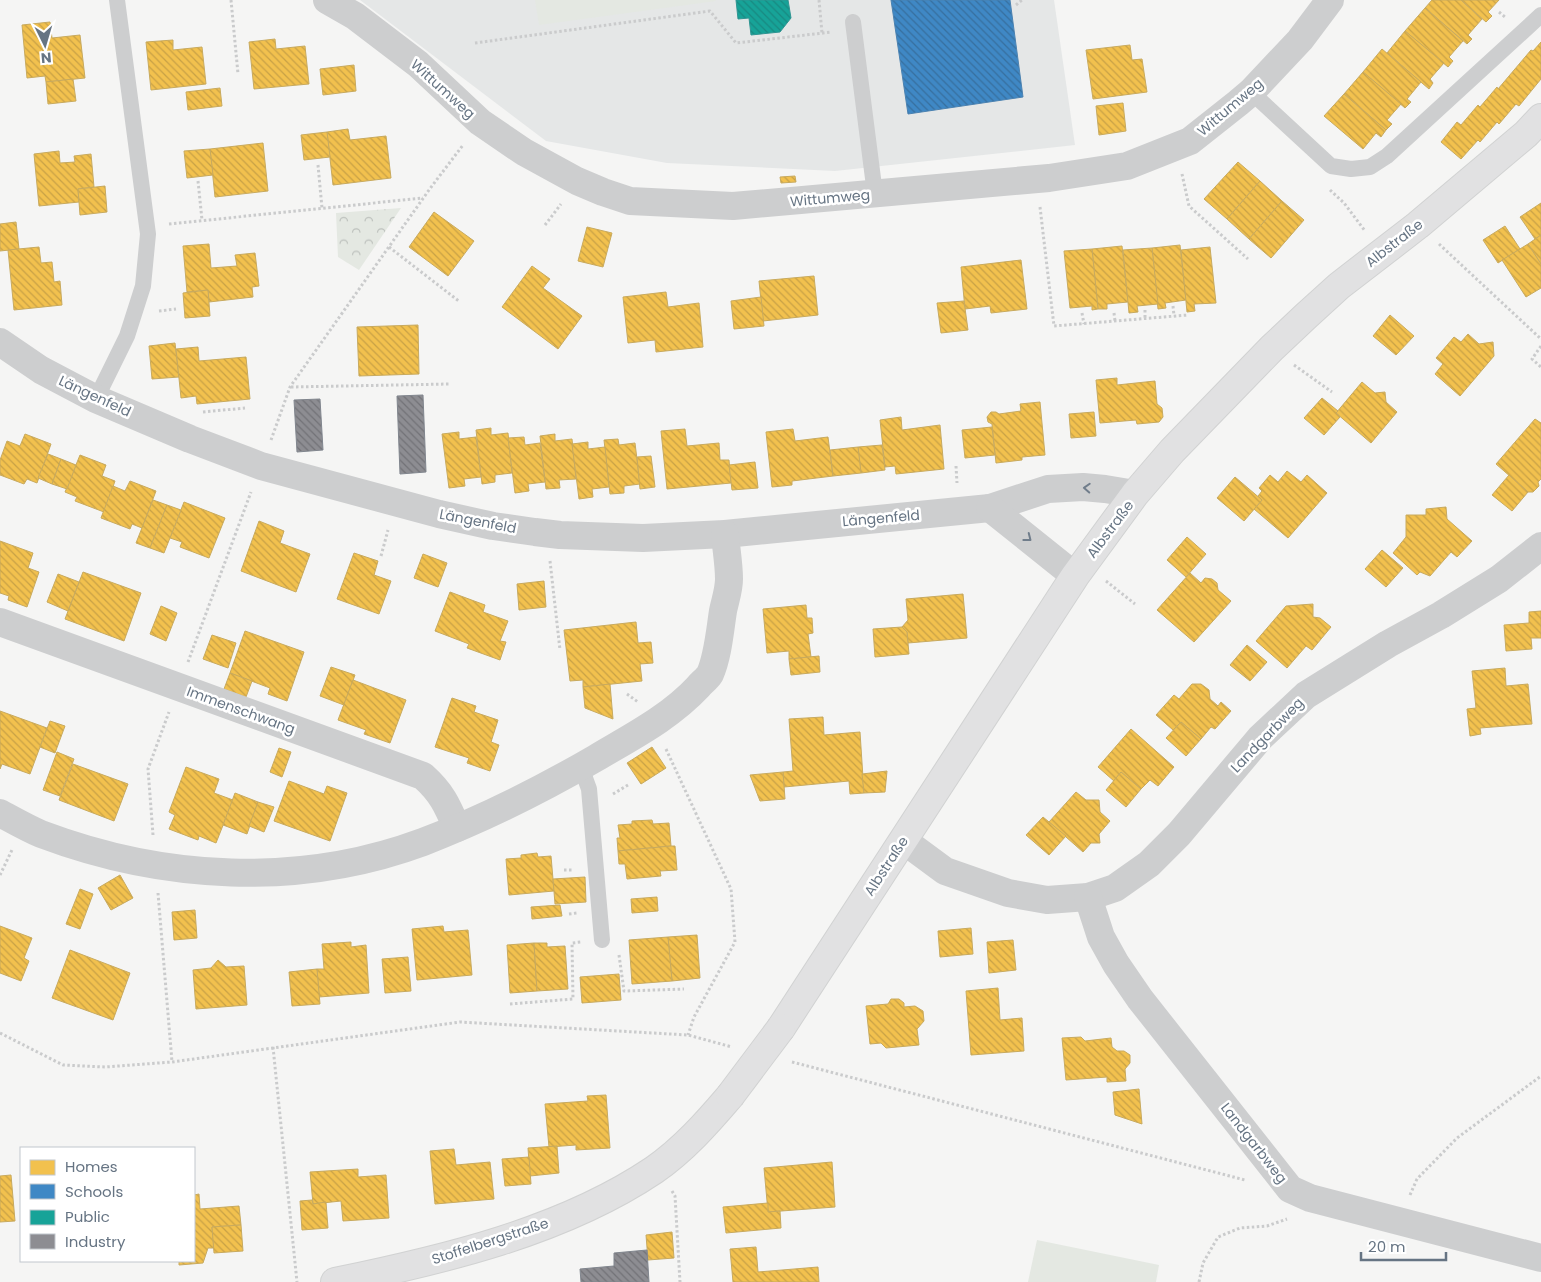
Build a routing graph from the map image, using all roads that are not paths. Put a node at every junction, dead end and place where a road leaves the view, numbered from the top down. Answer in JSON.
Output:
{"nodes":[{"id":1,"x":117,"y":0,"type":"edge"},
{"id":2,"x":327,"y":0,"type":"edge"},
{"id":3,"x":1330,"y":0,"type":"edge"},
{"id":4,"x":1541,"y":15,"type":"edge"},
{"id":5,"x":854,"y":26,"type":"road end"},
{"id":6,"x":1251,"y":92,"type":"junction"},
{"id":7,"x":1541,"y":118,"type":"edge"},
{"id":8,"x":874,"y":194,"type":"junction"},
{"id":9,"x":0,"y":342,"type":"edge"},
{"id":10,"x":96,"y":399,"type":"junction"},
{"id":11,"x":1135,"y":494,"type":"junction"},
{"id":12,"x":990,"y":508,"type":"junction"},
{"id":13,"x":725,"y":534,"type":"junction"},
{"id":14,"x":1541,"y":546,"type":"edge"},
{"id":15,"x":1074,"y":576,"type":"junction"},
{"id":16,"x":0,"y":622,"type":"edge"},
{"id":17,"x":581,"y":767,"type":"junction"},
{"id":18,"x":0,"y":813,"type":"edge"},
{"id":19,"x":457,"y":828,"type":"junction"},
{"id":20,"x":903,"y":840,"type":"junction"},
{"id":21,"x":1088,"y":897,"type":"junction"},
{"id":22,"x":602,"y":940,"type":"road end"},
{"id":23,"x":780,"y":1028,"type":"joint"},
{"id":24,"x":1541,"y":1258,"type":"edge"},
{"id":25,"x":335,"y":1282,"type":"edge"}],
"edges":[{"from":1,"to":10,"type":"lane"},
{"from":2,"to":8,"type":"street","name":"Wittumweg"},
{"from":3,"to":6,"type":"street","name":"Wittumweg"},
{"from":4,"to":6,"type":"lane"},
{"from":5,"to":8,"type":"lane"},
{"from":6,"to":8,"type":"street","name":"Wittumweg"},
{"from":7,"to":11,"type":"street","name":"Albstraße"},
{"from":9,"to":10,"type":"street","name":"Längenfeld"},
{"from":10,"to":13,"type":"street","name":"Längenfeld"},
{"from":11,"to":12,"type":"street","name":"Längenfeld","one_way":true},
{"from":11,"to":15,"type":"street","name":"Albstraße"},
{"from":12,"to":13,"type":"street","name":"Längenfeld"},
{"from":12,"to":15,"type":"street","one_way":true},
{"from":13,"to":17,"type":"street"},
{"from":14,"to":21,"type":"street","name":"Landgarbweg"},
{"from":15,"to":20,"type":"street","name":"Albstraße"},
{"from":16,"to":19,"type":"street","name":"Immenschwang"},
{"from":17,"to":19,"type":"street"},
{"from":17,"to":22,"type":"lane"},
{"from":18,"to":19,"type":"street"},
{"from":20,"to":21,"type":"street","name":"Landgarbweg"},
{"from":20,"to":23,"type":"street","name":"Albstraße"},
{"from":21,"to":24,"type":"street","name":"Landgarbweg"},
{"from":23,"to":25,"type":"street","name":"Stoffelbergstraße","bridge":true}]}
